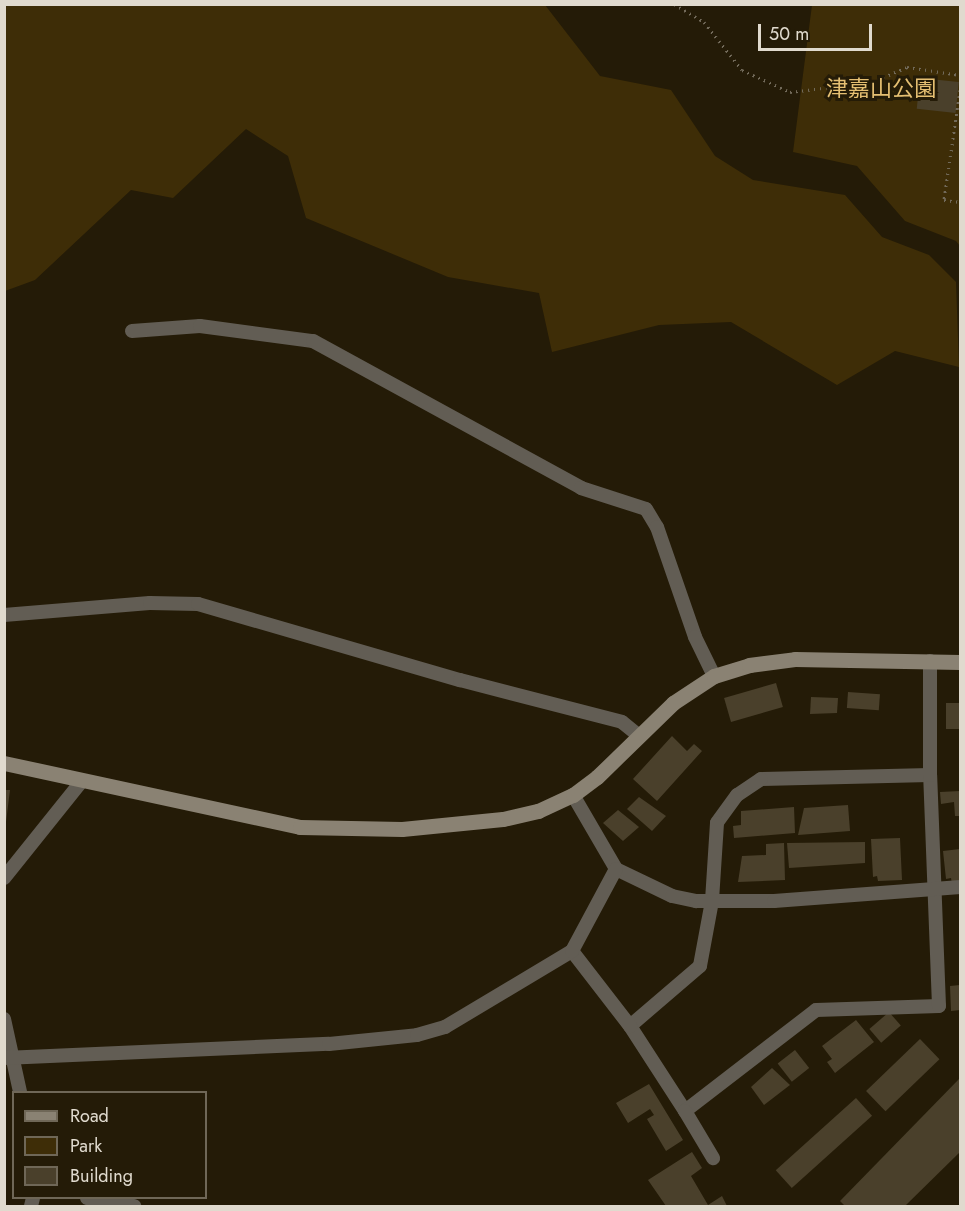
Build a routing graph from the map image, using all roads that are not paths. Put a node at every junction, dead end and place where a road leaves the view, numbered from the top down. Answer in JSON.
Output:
{"nodes":[{"id":1,"x":132,"y":331,"type":"dead end"},
{"id":2,"x":4,"y":615,"type":"edge"},
{"id":3,"x":930,"y":661,"type":"junction"},
{"id":4,"x":960,"y":662,"type":"edge"},
{"id":5,"x":714,"y":676,"type":"junction"},
{"id":6,"x":639,"y":736,"type":"junction"},
{"id":7,"x":4,"y":763,"type":"edge"},
{"id":8,"x":930,"y":776,"type":"junction"},
{"id":9,"x":81,"y":782,"type":"junction"},
{"id":10,"x":573,"y":795,"type":"junction"},
{"id":11,"x":616,"y":869,"type":"junction"},
{"id":12,"x":4,"y":878,"type":"edge"},
{"id":13,"x":960,"y":887,"type":"edge"},
{"id":14,"x":934,"y":888,"type":"junction"},
{"id":15,"x":712,"y":901,"type":"junction"},
{"id":16,"x":572,"y":951,"type":"junction"},
{"id":17,"x":4,"y":1019,"type":"edge"},
{"id":18,"x":630,"y":1026,"type":"junction"},
{"id":19,"x":8,"y":1058,"type":"edge"},
{"id":20,"x":20,"y":1091,"type":"edge"},
{"id":21,"x":685,"y":1111,"type":"junction"},
{"id":22,"x":713,"y":1158,"type":"dead end"},
{"id":23,"x":97,"y":1199,"type":"edge"},
{"id":24,"x":134,"y":1206,"type":"edge"}],
"edges":[{"from":1,"to":5,"type":"street"},
{"from":2,"to":6,"type":"street"},
{"from":3,"to":4,"type":"street"},
{"from":3,"to":5,"type":"street"},
{"from":3,"to":8,"type":"street"},
{"from":5,"to":6,"type":"street"},
{"from":6,"to":10,"type":"street"},
{"from":7,"to":9,"type":"street"},
{"from":8,"to":14,"type":"street"},
{"from":8,"to":15,"type":"street"},
{"from":9,"to":10,"type":"street"},
{"from":9,"to":12,"type":"street"},
{"from":10,"to":11,"type":"street"},
{"from":11,"to":15,"type":"street"},
{"from":11,"to":16,"type":"street"},
{"from":13,"to":14,"type":"street"},
{"from":14,"to":15,"type":"street"},
{"from":14,"to":21,"type":"street"},
{"from":15,"to":18,"type":"street"},
{"from":16,"to":18,"type":"street"},
{"from":16,"to":19,"type":"street"},
{"from":17,"to":19,"type":"street"},
{"from":18,"to":21,"type":"street"},
{"from":19,"to":20,"type":"street"},
{"from":21,"to":22,"type":"street"},
{"from":23,"to":24,"type":"street"}]}
